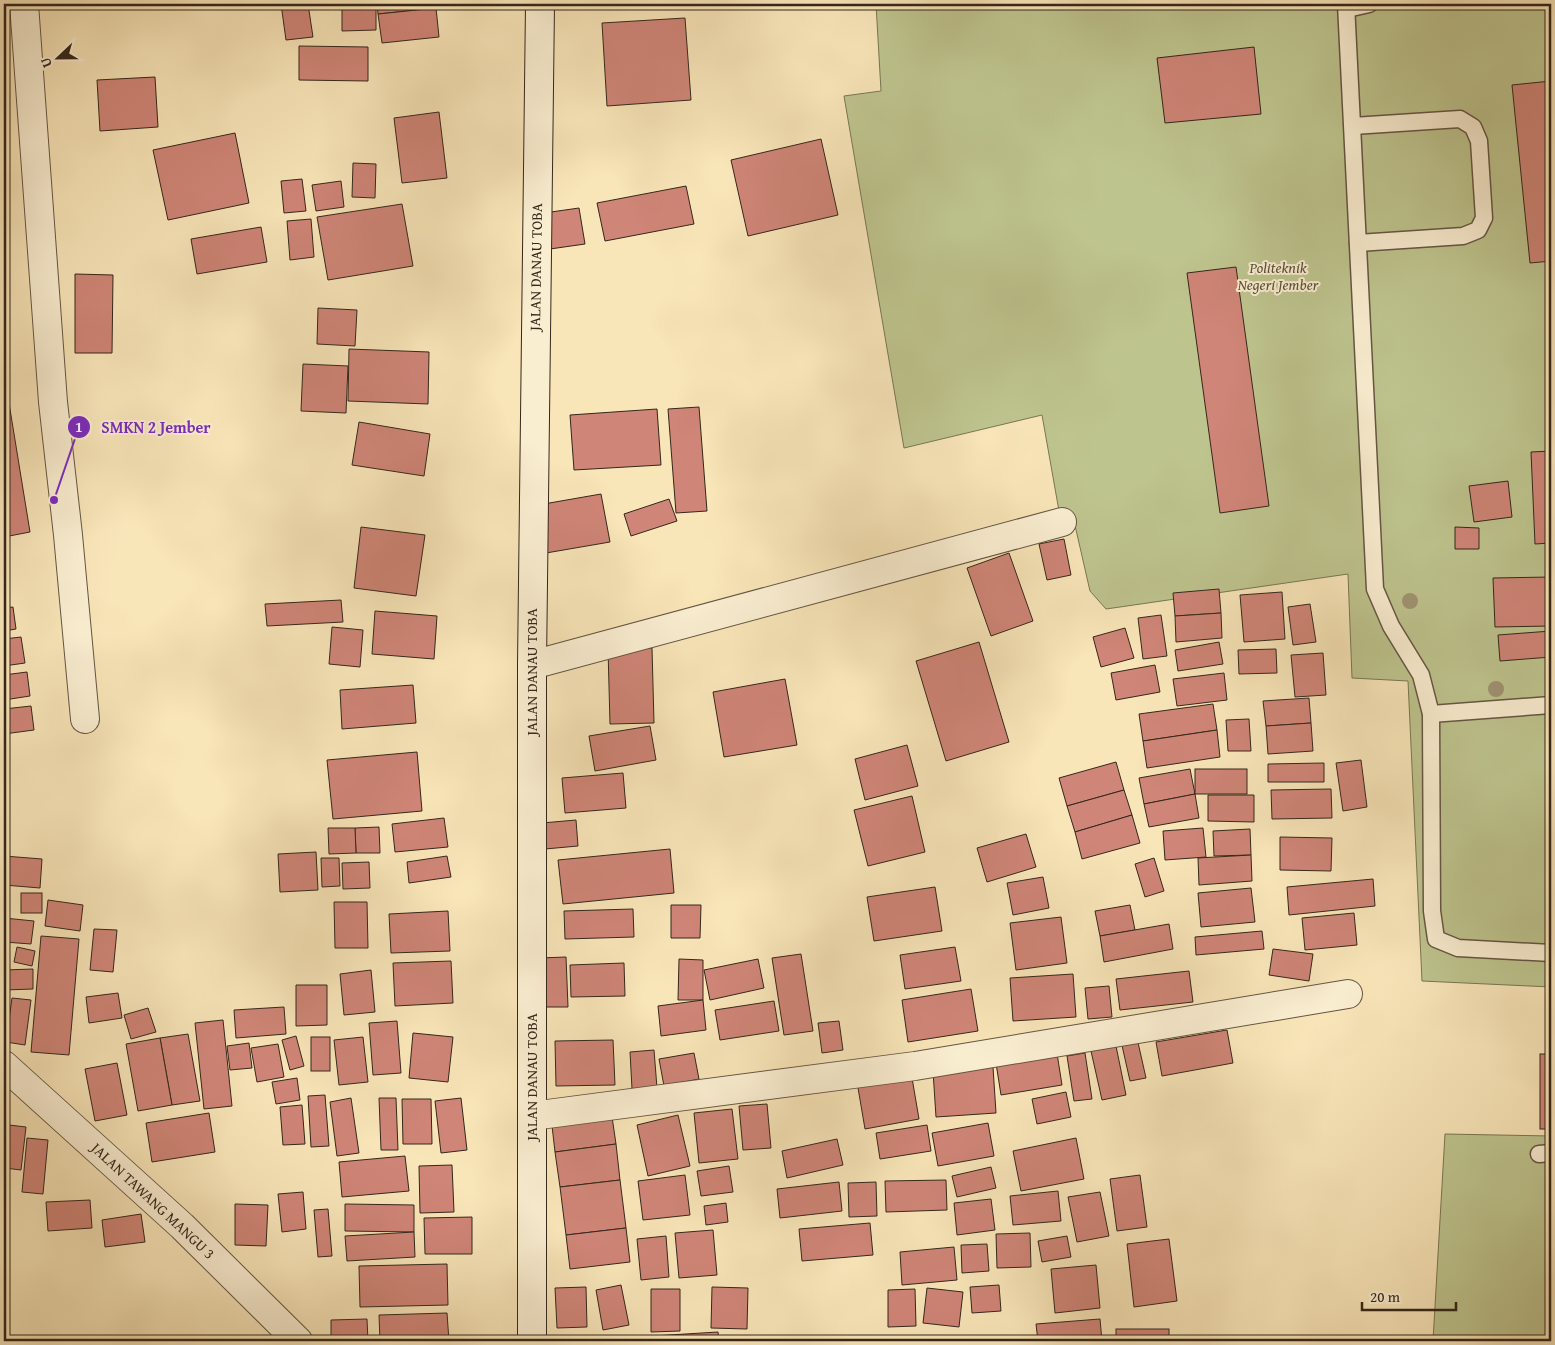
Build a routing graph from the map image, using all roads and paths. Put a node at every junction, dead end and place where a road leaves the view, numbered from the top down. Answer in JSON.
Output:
{"nodes":[{"id":1,"x":24,"y":4,"type":"edge"},
{"id":2,"x":540,"y":4,"type":"edge"},
{"id":3,"x":1369,"y":4,"type":"edge"},
{"id":4,"x":1347,"y":6,"type":"edge"},
{"id":5,"x":1352,"y":126,"type":"junction"},
{"id":6,"x":1358,"y":243,"type":"junction"},
{"id":7,"x":1062,"y":522,"type":"dead end"},
{"id":8,"x":532,"y":665,"type":"junction"},
{"id":9,"x":1551,"y":706,"type":"edge"},
{"id":10,"x":1431,"y":714,"type":"junction"},
{"id":11,"x":85,"y":719,"type":"dead end"},
{"id":12,"x":1551,"y":953,"type":"edge"},
{"id":13,"x":1348,"y":994,"type":"dead end"},
{"id":14,"x":4,"y":1065,"type":"edge"},
{"id":15,"x":532,"y":1116,"type":"junction"},
{"id":16,"x":298,"y":1341,"type":"edge"},
{"id":17,"x":532,"y":1341,"type":"edge"}],
"edges":[{"from":1,"to":11,"type":"street"},
{"from":2,"to":8,"type":"street","name":"JALAN DANAU TOBA"},
{"from":3,"to":4,"type":"lane"},
{"from":4,"to":5,"type":"lane"},
{"from":5,"to":6,"type":"lane"},
{"from":5,"to":6,"type":"lane"},
{"from":6,"to":10,"type":"lane"},
{"from":7,"to":8,"type":"street"},
{"from":8,"to":15,"type":"street","name":"JALAN DANAU TOBA"},
{"from":9,"to":10,"type":"lane"},
{"from":10,"to":12,"type":"lane"},
{"from":13,"to":15,"type":"street"},
{"from":14,"to":16,"type":"street","name":"JALAN TAWANG MANGU 3"},
{"from":15,"to":17,"type":"street","name":"JALAN DANAU TOBA"}]}
